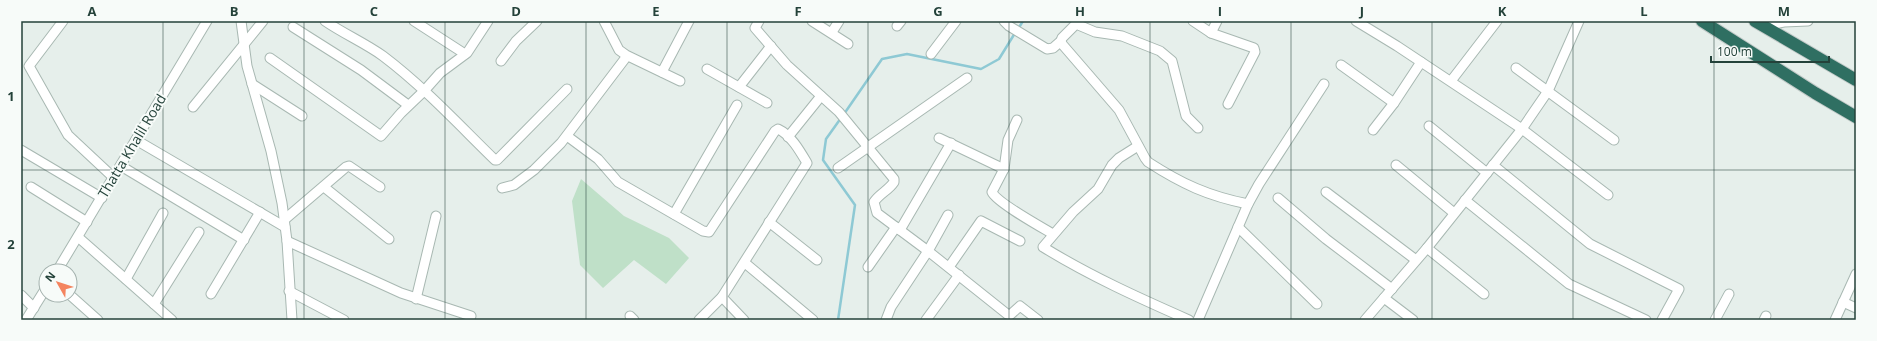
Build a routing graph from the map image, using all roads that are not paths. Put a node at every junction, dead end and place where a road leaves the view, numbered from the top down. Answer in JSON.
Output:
{"nodes":[{"id":1,"x":63,"y":21,"type":"edge"},
{"id":2,"x":207,"y":21,"type":"edge"},
{"id":3,"x":241,"y":21,"type":"edge"},
{"id":4,"x":263,"y":21,"type":"edge"},
{"id":5,"x":326,"y":21,"type":"edge"},
{"id":6,"x":414,"y":21,"type":"edge"},
{"id":7,"x":488,"y":21,"type":"edge"},
{"id":8,"x":537,"y":21,"type":"edge"},
{"id":9,"x":604,"y":21,"type":"edge"},
{"id":10,"x":689,"y":21,"type":"edge"},
{"id":11,"x":759,"y":21,"type":"edge"},
{"id":12,"x":812,"y":21,"type":"edge"},
{"id":13,"x":839,"y":21,"type":"edge"},
{"id":14,"x":956,"y":21,"type":"edge"},
{"id":15,"x":1004,"y":21,"type":"edge"},
{"id":16,"x":1193,"y":21,"type":"edge"},
{"id":17,"x":1217,"y":21,"type":"edge"},
{"id":18,"x":1356,"y":21,"type":"edge"},
{"id":19,"x":1497,"y":21,"type":"edge"},
{"id":20,"x":1579,"y":21,"type":"edge"},
{"id":21,"x":1702,"y":21,"type":"edge"},
{"id":22,"x":1808,"y":21,"type":"edge"},
{"id":23,"x":1759,"y":24,"type":"edge"},
{"id":24,"x":293,"y":27,"type":"dead end"},
{"id":25,"x":832,"y":32,"type":"junction"},
{"id":26,"x":1211,"y":32,"type":"junction"},
{"id":27,"x":1061,"y":41,"type":"junction"},
{"id":28,"x":244,"y":44,"type":"junction"},
{"id":29,"x":848,"y":44,"type":"dead end"},
{"id":30,"x":771,"y":46,"type":"junction"},
{"id":31,"x":465,"y":54,"type":"junction"},
{"id":32,"x":931,"y":54,"type":"dead end"},
{"id":33,"x":627,"y":56,"type":"junction"},
{"id":34,"x":270,"y":58,"type":"dead end"},
{"id":35,"x":501,"y":61,"type":"dead end"},
{"id":36,"x":1421,"y":62,"type":"junction"},
{"id":37,"x":1341,"y":66,"type":"dead end"},
{"id":38,"x":1516,"y":68,"type":"dead end"},
{"id":39,"x":707,"y":69,"type":"dead end"},
{"id":40,"x":662,"y":72,"type":"junction"},
{"id":41,"x":967,"y":78,"type":"dead end"},
{"id":42,"x":1856,"y":80,"type":"edge"},
{"id":43,"x":680,"y":81,"type":"dead end"},
{"id":44,"x":1451,"y":82,"type":"junction"},
{"id":45,"x":252,"y":84,"type":"junction"},
{"id":46,"x":1324,"y":84,"type":"dead end"},
{"id":47,"x":739,"y":87,"type":"junction"},
{"id":48,"x":567,"y":89,"type":"dead end"},
{"id":49,"x":424,"y":91,"type":"junction"},
{"id":50,"x":1548,"y":91,"type":"junction"},
{"id":51,"x":821,"y":96,"type":"junction"},
{"id":52,"x":767,"y":103,"type":"dead end"},
{"id":53,"x":1394,"y":103,"type":"junction"},
{"id":54,"x":1228,"y":104,"type":"dead end"},
{"id":55,"x":408,"y":105,"type":"junction"},
{"id":56,"x":737,"y":105,"type":"dead end"},
{"id":57,"x":193,"y":107,"type":"dead end"},
{"id":58,"x":302,"y":116,"type":"dead end"},
{"id":59,"x":1856,"y":117,"type":"edge"},
{"id":60,"x":1017,"y":120,"type":"dead end"},
{"id":61,"x":1430,"y":126,"type":"dead end"},
{"id":62,"x":1198,"y":128,"type":"dead end"},
{"id":63,"x":1522,"y":129,"type":"junction"},
{"id":64,"x":1373,"y":130,"type":"dead end"},
{"id":65,"x":567,"y":136,"type":"junction"},
{"id":66,"x":788,"y":137,"type":"junction"},
{"id":67,"x":939,"y":138,"type":"dead end"},
{"id":68,"x":136,"y":140,"type":"junction"},
{"id":69,"x":1614,"y":140,"type":"dead end"},
{"id":70,"x":951,"y":143,"type":"junction"},
{"id":71,"x":867,"y":146,"type":"junction"},
{"id":72,"x":1138,"y":146,"type":"junction"},
{"id":73,"x":21,"y":150,"type":"edge"},
{"id":74,"x":1396,"y":165,"type":"dead end"},
{"id":75,"x":121,"y":166,"type":"junction"},
{"id":76,"x":838,"y":168,"type":"dead end"},
{"id":77,"x":1004,"y":169,"type":"junction"},
{"id":78,"x":1490,"y":169,"type":"junction"},
{"id":79,"x":114,"y":178,"type":"junction"},
{"id":80,"x":31,"y":187,"type":"dead end"},
{"id":81,"x":324,"y":187,"type":"junction"},
{"id":82,"x":380,"y":187,"type":"dead end"},
{"id":83,"x":502,"y":188,"type":"dead end"},
{"id":84,"x":1326,"y":192,"type":"dead end"},
{"id":85,"x":1608,"y":195,"type":"dead end"},
{"id":86,"x":102,"y":198,"type":"junction"},
{"id":87,"x":1278,"y":198,"type":"dead end"},
{"id":88,"x":1465,"y":200,"type":"junction"},
{"id":89,"x":1248,"y":204,"type":"junction"},
{"id":90,"x":260,"y":212,"type":"junction"},
{"id":91,"x":163,"y":213,"type":"dead end"},
{"id":92,"x":1454,"y":213,"type":"junction"},
{"id":93,"x":674,"y":214,"type":"junction"},
{"id":94,"x":436,"y":216,"type":"dead end"},
{"id":95,"x":948,"y":216,"type":"dead end"},
{"id":96,"x":87,"y":222,"type":"junction"},
{"id":97,"x":769,"y":222,"type":"junction"},
{"id":98,"x":284,"y":224,"type":"junction"},
{"id":99,"x":1238,"y":227,"type":"junction"},
{"id":100,"x":898,"y":228,"type":"junction"},
{"id":101,"x":199,"y":232,"type":"dead end"},
{"id":102,"x":1053,"y":234,"type":"junction"},
{"id":103,"x":78,"y":237,"type":"junction"},
{"id":104,"x":389,"y":239,"type":"dead end"},
{"id":105,"x":244,"y":240,"type":"junction"},
{"id":106,"x":286,"y":241,"type":"junction"},
{"id":107,"x":1020,"y":241,"type":"dead end"},
{"id":108,"x":1427,"y":248,"type":"junction"},
{"id":109,"x":928,"y":250,"type":"junction"},
{"id":110,"x":817,"y":260,"type":"dead end"},
{"id":111,"x":1416,"y":260,"type":"junction"},
{"id":112,"x":62,"y":263,"type":"edge"},
{"id":113,"x":745,"y":263,"type":"junction"},
{"id":114,"x":868,"y":267,"type":"dead end"},
{"id":115,"x":949,"y":267,"type":"junction"},
{"id":116,"x":1856,"y":274,"type":"edge"},
{"id":117,"x":959,"y":275,"type":"junction"},
{"id":118,"x":126,"y":279,"type":"junction"},
{"id":119,"x":1392,"y":289,"type":"junction"},
{"id":120,"x":288,"y":291,"type":"junction"},
{"id":121,"x":211,"y":294,"type":"dead end"},
{"id":122,"x":1484,"y":294,"type":"dead end"},
{"id":123,"x":1729,"y":294,"type":"dead end"},
{"id":124,"x":21,"y":295,"type":"edge"},
{"id":125,"x":722,"y":297,"type":"junction"},
{"id":126,"x":1384,"y":298,"type":"junction"},
{"id":127,"x":416,"y":299,"type":"junction"},
{"id":128,"x":38,"y":301,"type":"edge"},
{"id":129,"x":78,"y":302,"type":"edge"},
{"id":130,"x":1843,"y":302,"type":"junction"},
{"id":131,"x":154,"y":304,"type":"junction"},
{"id":132,"x":1317,"y":304,"type":"dead end"},
{"id":133,"x":34,"y":308,"type":"junction"},
{"id":134,"x":1856,"y":308,"type":"edge"},
{"id":135,"x":471,"y":316,"type":"dead end"},
{"id":136,"x":26,"y":320,"type":"edge"},
{"id":137,"x":98,"y":320,"type":"edge"},
{"id":138,"x":172,"y":320,"type":"edge"},
{"id":139,"x":292,"y":320,"type":"edge"},
{"id":140,"x":344,"y":320,"type":"edge"},
{"id":141,"x":698,"y":320,"type":"edge"},
{"id":142,"x":744,"y":320,"type":"edge"},
{"id":143,"x":812,"y":320,"type":"edge"},
{"id":144,"x":886,"y":320,"type":"edge"},
{"id":145,"x":926,"y":320,"type":"edge"},
{"id":146,"x":1038,"y":320,"type":"edge"},
{"id":147,"x":1189,"y":320,"type":"edge"},
{"id":148,"x":1198,"y":320,"type":"edge"},
{"id":149,"x":1365,"y":320,"type":"edge"},
{"id":150,"x":1413,"y":320,"type":"edge"},
{"id":151,"x":1646,"y":320,"type":"edge"},
{"id":152,"x":1662,"y":320,"type":"edge"},
{"id":153,"x":1715,"y":320,"type":"edge"},
{"id":154,"x":1836,"y":320,"type":"edge"}],
"edges":[{"from":1,"to":79,"type":"street"},
{"from":2,"to":68,"type":"street","name":"Thatta Khalil Road"},
{"from":3,"to":28,"type":"street"},
{"from":4,"to":28,"type":"street"},
{"from":5,"to":49,"type":"street"},
{"from":6,"to":31,"type":"street"},
{"from":7,"to":31,"type":"street"},
{"from":8,"to":35,"type":"street"},
{"from":9,"to":33,"type":"street"},
{"from":10,"to":40,"type":"street"},
{"from":11,"to":30,"type":"street"},
{"from":12,"to":25,"type":"street"},
{"from":13,"to":25,"type":"street"},
{"from":14,"to":32,"type":"street"},
{"from":15,"to":27,"type":"street"},
{"from":16,"to":26,"type":"street"},
{"from":17,"to":26,"type":"street"},
{"from":18,"to":36,"type":"street"},
{"from":19,"to":44,"type":"street"},
{"from":20,"to":50,"type":"street"},
{"from":21,"to":59,"type":"highway"},
{"from":22,"to":23,"type":"street"},
{"from":23,"to":42,"type":"highway"},
{"from":24,"to":55,"type":"street"},
{"from":25,"to":29,"type":"street"},
{"from":26,"to":54,"type":"street"},
{"from":27,"to":62,"type":"street"},
{"from":27,"to":72,"type":"street"},
{"from":28,"to":45,"type":"street"},
{"from":28,"to":57,"type":"street"},
{"from":30,"to":47,"type":"street"},
{"from":30,"to":51,"type":"street"},
{"from":31,"to":49,"type":"street"},
{"from":33,"to":40,"type":"street"},
{"from":33,"to":65,"type":"street"},
{"from":34,"to":55,"type":"street"},
{"from":36,"to":44,"type":"street"},
{"from":36,"to":53,"type":"street"},
{"from":37,"to":53,"type":"street"},
{"from":38,"to":50,"type":"street"},
{"from":39,"to":47,"type":"street"},
{"from":40,"to":43,"type":"street"},
{"from":41,"to":71,"type":"street"},
{"from":44,"to":63,"type":"street"},
{"from":45,"to":58,"type":"street"},
{"from":45,"to":98,"type":"street"},
{"from":46,"to":89,"type":"street"},
{"from":47,"to":52,"type":"street"},
{"from":48,"to":49,"type":"street"},
{"from":49,"to":55,"type":"street"},
{"from":50,"to":63,"type":"street"},
{"from":50,"to":69,"type":"street"},
{"from":51,"to":66,"type":"street"},
{"from":51,"to":71,"type":"street"},
{"from":53,"to":64,"type":"street"},
{"from":56,"to":93,"type":"street"},
{"from":60,"to":77,"type":"street"},
{"from":61,"to":78,"type":"street"},
{"from":63,"to":78,"type":"street"},
{"from":63,"to":85,"type":"street"},
{"from":65,"to":83,"type":"street"},
{"from":65,"to":93,"type":"street"},
{"from":66,"to":93,"type":"street"},
{"from":66,"to":97,"type":"street"},
{"from":67,"to":70,"type":"street"},
{"from":68,"to":75,"type":"street","name":"Thatta Khalil Road"},
{"from":68,"to":90,"type":"street"},
{"from":70,"to":77,"type":"street"},
{"from":70,"to":100,"type":"street"},
{"from":71,"to":76,"type":"street"},
{"from":71,"to":100,"type":"street"},
{"from":72,"to":89,"type":"street"},
{"from":72,"to":102,"type":"street"},
{"from":73,"to":86,"type":"street"},
{"from":74,"to":92,"type":"street"},
{"from":75,"to":79,"type":"street","name":"Thatta Khalil Road"},
{"from":75,"to":105,"type":"street"},
{"from":77,"to":102,"type":"street"},
{"from":78,"to":88,"type":"street"},
{"from":78,"to":152,"type":"street"},
{"from":79,"to":86,"type":"street","name":"Thatta Khalil Road"},
{"from":80,"to":96,"type":"street"},
{"from":81,"to":82,"type":"street"},
{"from":81,"to":98,"type":"street"},
{"from":81,"to":104,"type":"street"},
{"from":84,"to":111,"type":"street"},
{"from":86,"to":96,"type":"street","name":"Thatta Khalil Road"},
{"from":87,"to":119,"type":"street"},
{"from":88,"to":92,"type":"street"},
{"from":88,"to":151,"type":"street"},
{"from":89,"to":99,"type":"street"},
{"from":90,"to":98,"type":"street"},
{"from":90,"to":105,"type":"street"},
{"from":91,"to":118,"type":"street"},
{"from":92,"to":108,"type":"street"},
{"from":94,"to":127,"type":"street"},
{"from":95,"to":109,"type":"street"},
{"from":96,"to":103,"type":"street","name":"Thatta Khalil Road"},
{"from":97,"to":110,"type":"street"},
{"from":97,"to":113,"type":"street"},
{"from":98,"to":106,"type":"street"},
{"from":99,"to":132,"type":"street"},
{"from":99,"to":148,"type":"street"},
{"from":100,"to":109,"type":"street"},
{"from":100,"to":114,"type":"street"},
{"from":101,"to":131,"type":"street"},
{"from":102,"to":147,"type":"street"},
{"from":103,"to":112,"type":"street","name":"Thatta Khalil Road"},
{"from":103,"to":118,"type":"street"},
{"from":105,"to":121,"type":"street"},
{"from":106,"to":120,"type":"street"},
{"from":106,"to":127,"type":"street"},
{"from":107,"to":115,"type":"street"},
{"from":108,"to":111,"type":"street"},
{"from":108,"to":122,"type":"street"},
{"from":109,"to":115,"type":"street"},
{"from":109,"to":144,"type":"street"},
{"from":111,"to":119,"type":"street"},
{"from":113,"to":125,"type":"street"},
{"from":113,"to":143,"type":"street"},
{"from":115,"to":117,"type":"street"},
{"from":116,"to":130,"type":"street"},
{"from":117,"to":145,"type":"street"},
{"from":117,"to":146,"type":"street"},
{"from":118,"to":131,"type":"street"},
{"from":119,"to":126,"type":"street"},
{"from":120,"to":139,"type":"street"},
{"from":120,"to":140,"type":"street"},
{"from":123,"to":153,"type":"street"},
{"from":124,"to":133,"type":"street"},
{"from":125,"to":141,"type":"street"},
{"from":125,"to":142,"type":"street"},
{"from":126,"to":149,"type":"street"},
{"from":126,"to":150,"type":"street"},
{"from":127,"to":135,"type":"street"},
{"from":128,"to":133,"type":"street"},
{"from":129,"to":137,"type":"street"},
{"from":130,"to":134,"type":"street"},
{"from":130,"to":154,"type":"street"},
{"from":131,"to":138,"type":"street"},
{"from":133,"to":136,"type":"street"}]}
